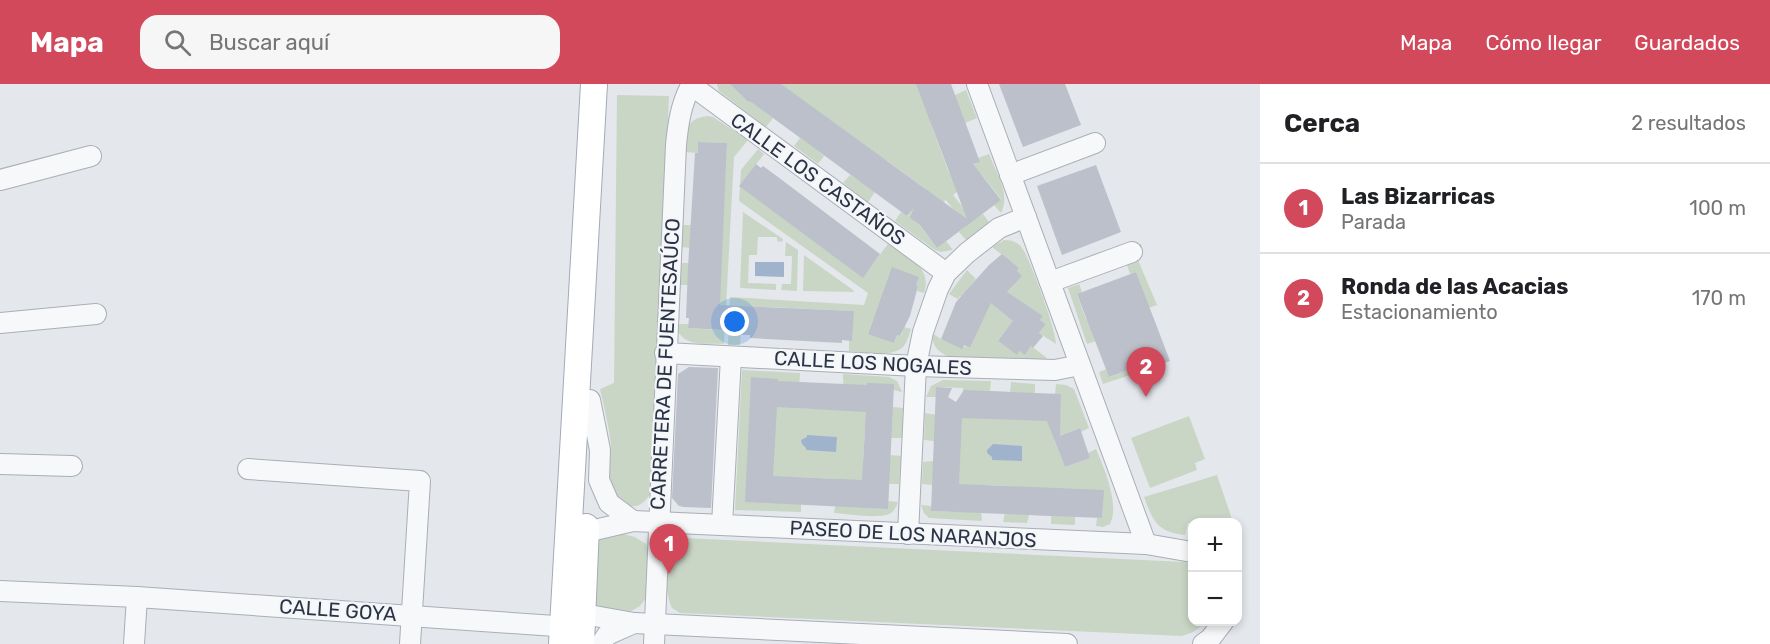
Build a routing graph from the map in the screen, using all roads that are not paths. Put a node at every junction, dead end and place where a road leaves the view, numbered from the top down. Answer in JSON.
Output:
{"nodes":[{"id":1,"x":594,"y":84,"type":"edge"},
{"id":2,"x":977,"y":84,"type":"edge"},
{"id":3,"x":691,"y":85,"type":"edge"},
{"id":4,"x":1095,"y":143,"type":"dead end"},
{"id":5,"x":91,"y":156,"type":"dead end"},
{"id":6,"x":1010,"y":174,"type":"junction"},
{"id":7,"x":0,"y":180,"type":"edge"},
{"id":8,"x":588,"y":201,"type":"junction"},
{"id":9,"x":1026,"y":216,"type":"junction"},
{"id":10,"x":1132,"y":252,"type":"dead end"},
{"id":11,"x":946,"y":273,"type":"junction"},
{"id":12,"x":1050,"y":282,"type":"junction"},
{"id":13,"x":96,"y":314,"type":"dead end"},
{"id":14,"x":0,"y":323,"type":"edge"},
{"id":15,"x":666,"y":353,"type":"junction"},
{"id":16,"x":731,"y":357,"type":"junction"},
{"id":17,"x":1080,"y":364,"type":"junction"},
{"id":18,"x":916,"y":366,"type":"junction"},
{"id":19,"x":590,"y":400,"type":"junction"},
{"id":20,"x":0,"y":464,"type":"edge"},
{"id":21,"x":72,"y":466,"type":"dead end"},
{"id":22,"x":248,"y":469,"type":"dead end"},
{"id":23,"x":633,"y":521,"type":"junction"},
{"id":24,"x":658,"y":522,"type":"junction"},
{"id":25,"x":722,"y":525,"type":"junction"},
{"id":26,"x":908,"y":534,"type":"junction"},
{"id":27,"x":577,"y":537,"type":"junction"},
{"id":28,"x":1146,"y":544,"type":"junction"},
{"id":29,"x":1188,"y":551,"type":"edge"},
{"id":30,"x":0,"y":591,"type":"edge"},
{"id":31,"x":137,"y":597,"type":"junction"},
{"id":32,"x":412,"y":615,"type":"junction"},
{"id":33,"x":634,"y":623,"type":"junction"},
{"id":34,"x":656,"y":624,"type":"junction"},
{"id":35,"x":1219,"y":626,"type":"edge"},
{"id":36,"x":570,"y":631,"type":"edge"},
{"id":37,"x":717,"y":635,"type":"edge"},
{"id":38,"x":903,"y":640,"type":"edge"},
{"id":39,"x":134,"y":644,"type":"edge"},
{"id":40,"x":410,"y":644,"type":"edge"},
{"id":41,"x":581,"y":644,"type":"edge"},
{"id":42,"x":601,"y":644,"type":"edge"},
{"id":43,"x":654,"y":644,"type":"edge"},
{"id":44,"x":1067,"y":644,"type":"edge"},
{"id":45,"x":1203,"y":644,"type":"edge"}],
"edges":[{"from":1,"to":8,"type":"main road"},
{"from":2,"to":6,"type":"street"},
{"from":3,"to":11,"type":"street","name":"CALLE LOS CASTAÑOS"},
{"from":3,"to":15,"type":"street","name":"CARRETERA DE FUENTESAÚCO"},
{"from":4,"to":6,"type":"street"},
{"from":5,"to":7,"type":"street"},
{"from":6,"to":9,"type":"street"},
{"from":8,"to":19,"type":"main road"},
{"from":8,"to":27,"type":"main road"},
{"from":9,"to":11,"type":"street"},
{"from":9,"to":12,"type":"street"},
{"from":10,"to":12,"type":"street"},
{"from":11,"to":18,"type":"street"},
{"from":12,"to":17,"type":"street"},
{"from":13,"to":14,"type":"street"},
{"from":15,"to":16,"type":"street","name":"CALLE LOS NOGALES"},
{"from":15,"to":24,"type":"street","name":"CARRETERA DE FUENTESAÚCO"},
{"from":16,"to":18,"type":"street","name":"CALLE LOS NOGALES"},
{"from":16,"to":25,"type":"street"},
{"from":17,"to":18,"type":"street","name":"CALLE LOS NOGALES"},
{"from":17,"to":28,"type":"street"},
{"from":18,"to":26,"type":"street"},
{"from":19,"to":23,"type":"street"},
{"from":19,"to":27,"type":"main road"},
{"from":20,"to":21,"type":"street"},
{"from":22,"to":32,"type":"street"},
{"from":23,"to":24,"type":"street","name":"PASEO DE LOS NARANJOS"},
{"from":23,"to":27,"type":"street","name":"PASEO DE LOS NARANJOS"},
{"from":24,"to":25,"type":"street","name":"PASEO DE LOS NARANJOS"},
{"from":24,"to":34,"type":"street","name":"CARRETERA DE FUENTESAÚCO"},
{"from":25,"to":26,"type":"street","name":"PASEO DE LOS NARANJOS"},
{"from":26,"to":28,"type":"street","name":"PASEO DE LOS NARANJOS"},
{"from":27,"to":36,"type":"main road"},
{"from":28,"to":29,"type":"street","name":"PASEO DE LOS NARANJOS"},
{"from":30,"to":31,"type":"street","name":"CALLE GOYA"},
{"from":31,"to":32,"type":"street","name":"CALLE GOYA"},
{"from":31,"to":39,"type":"street"},
{"from":32,"to":36,"type":"street","name":"CALLE GOYA"},
{"from":32,"to":40,"type":"street"},
{"from":33,"to":34,"type":"street"},
{"from":33,"to":36,"type":"street"},
{"from":33,"to":42,"type":"street"},
{"from":34,"to":37,"type":"street"},
{"from":34,"to":43,"type":"street","name":"CARRETERA DE FUENTESAÚCO"},
{"from":35,"to":45,"type":"street"},
{"from":36,"to":41,"type":"main road"},
{"from":37,"to":38,"type":"street"},
{"from":38,"to":44,"type":"street"}]}
